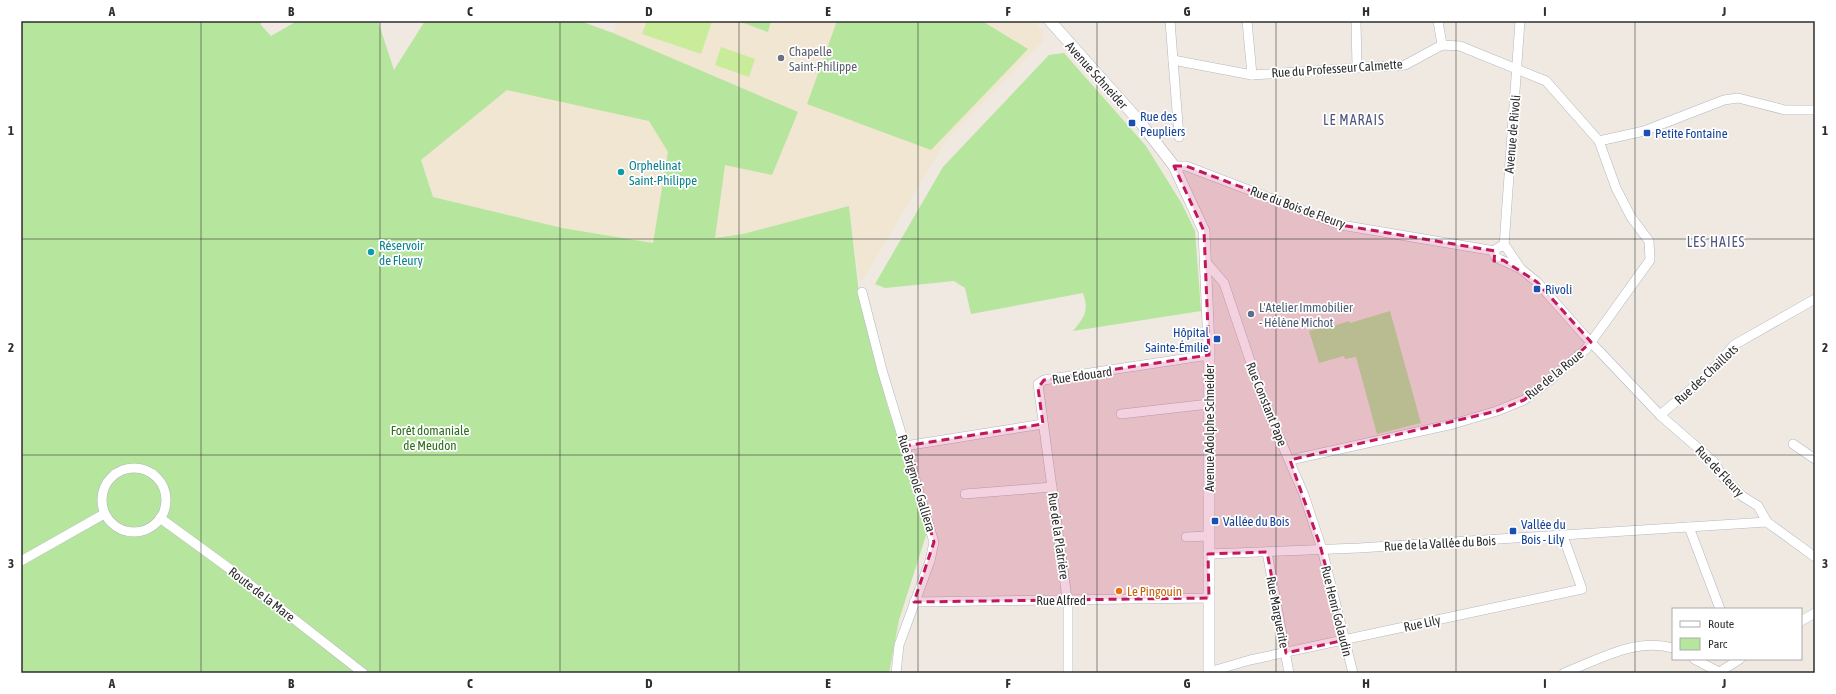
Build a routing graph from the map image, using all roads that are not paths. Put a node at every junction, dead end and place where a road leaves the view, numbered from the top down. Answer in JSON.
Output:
{"nodes":[{"id":1,"x":1050,"y":21,"type":"edge"},
{"id":2,"x":1170,"y":21,"type":"edge"},
{"id":3,"x":1247,"y":21,"type":"edge"},
{"id":4,"x":1356,"y":21,"type":"edge"},
{"id":5,"x":1438,"y":21,"type":"edge"},
{"id":6,"x":1520,"y":21,"type":"edge"},
{"id":7,"x":1442,"y":45,"type":"junction"},
{"id":8,"x":1173,"y":60,"type":"junction"},
{"id":9,"x":1357,"y":67,"type":"junction"},
{"id":10,"x":1517,"y":70,"type":"junction"},
{"id":11,"x":1252,"y":75,"type":"junction"},
{"id":12,"x":1815,"y":110,"type":"edge"},
{"id":13,"x":1179,"y":137,"type":"dead end"},
{"id":14,"x":1599,"y":141,"type":"junction"},
{"id":15,"x":1174,"y":166,"type":"junction"},
{"id":16,"x":1505,"y":253,"type":"junction"},
{"id":17,"x":1206,"y":262,"type":"junction"},
{"id":18,"x":862,"y":292,"type":"dead end"},
{"id":19,"x":1815,"y":299,"type":"edge"},
{"id":20,"x":1592,"y":342,"type":"junction"},
{"id":21,"x":1209,"y":355,"type":"junction"},
{"id":22,"x":1209,"y":404,"type":"junction"},
{"id":23,"x":1121,"y":414,"type":"dead end"},
{"id":24,"x":1660,"y":415,"type":"junction"},
{"id":25,"x":1043,"y":424,"type":"junction"},
{"id":26,"x":1793,"y":444,"type":"dead end"},
{"id":27,"x":905,"y":446,"type":"junction"},
{"id":28,"x":1815,"y":459,"type":"edge"},
{"id":29,"x":1290,"y":460,"type":"junction"},
{"id":30,"x":1052,"y":488,"type":"junction"},
{"id":31,"x":965,"y":494,"type":"dead end"},
{"id":32,"x":104,"y":514,"type":"junction"},
{"id":33,"x":160,"y":518,"type":"junction"},
{"id":34,"x":1767,"y":522,"type":"junction"},
{"id":35,"x":1689,"y":527,"type":"junction"},
{"id":36,"x":1208,"y":536,"type":"junction"},
{"id":37,"x":1563,"y":536,"type":"junction"},
{"id":38,"x":1186,"y":537,"type":"dead end"},
{"id":39,"x":1322,"y":549,"type":"junction"},
{"id":40,"x":1267,"y":552,"type":"junction"},
{"id":41,"x":1208,"y":554,"type":"junction"},
{"id":42,"x":1815,"y":557,"type":"edge"},
{"id":43,"x":21,"y":561,"type":"edge"},
{"id":44,"x":1209,"y":598,"type":"junction"},
{"id":45,"x":1068,"y":600,"type":"junction"},
{"id":46,"x":914,"y":602,"type":"junction"},
{"id":47,"x":1720,"y":608,"type":"edge"},
{"id":48,"x":1815,"y":613,"type":"edge"},
{"id":49,"x":1802,"y":620,"type":"edge"},
{"id":50,"x":1345,"y":640,"type":"junction"},
{"id":51,"x":1672,"y":648,"type":"edge"},
{"id":52,"x":1286,"y":652,"type":"junction"},
{"id":53,"x":1696,"y":660,"type":"edge"},
{"id":54,"x":1738,"y":660,"type":"edge"},
{"id":55,"x":363,"y":673,"type":"edge"},
{"id":56,"x":896,"y":673,"type":"edge"},
{"id":57,"x":1068,"y":673,"type":"edge"},
{"id":58,"x":1209,"y":673,"type":"edge"},
{"id":59,"x":1289,"y":673,"type":"edge"},
{"id":60,"x":1353,"y":673,"type":"edge"},
{"id":61,"x":1564,"y":673,"type":"edge"},
{"id":62,"x":1718,"y":673,"type":"edge"}],
"edges":[{"from":1,"to":15,"type":"street","name":"Avenue Schneider"},
{"from":2,"to":8,"type":"street"},
{"from":3,"to":11,"type":"street"},
{"from":4,"to":9,"type":"street"},
{"from":5,"to":7,"type":"street"},
{"from":6,"to":10,"type":"street","name":"Avenue de Rivoli"},
{"from":7,"to":9,"type":"street","name":"Rue du Professeur Calmette"},
{"from":7,"to":10,"type":"street"},
{"from":8,"to":11,"type":"street","name":"Rue du Professeur Calmette"},
{"from":8,"to":13,"type":"street"},
{"from":9,"to":11,"type":"street","name":"Rue du Professeur Calmette"},
{"from":10,"to":14,"type":"street"},
{"from":10,"to":16,"type":"street","name":"Avenue de Rivoli"},
{"from":12,"to":14,"type":"street"},
{"from":14,"to":20,"type":"street","name":"Rue de la Roue"},
{"from":15,"to":16,"type":"street","name":"Rue du Bois de Fleury"},
{"from":15,"to":17,"type":"street","name":"Avenue Adolphe Schneider"},
{"from":16,"to":20,"type":"street"},
{"from":17,"to":21,"type":"street","name":"Avenue Adolphe Schneider"},
{"from":17,"to":29,"type":"street","name":"Rue Constant Pape"},
{"from":18,"to":27,"type":"street","name":"Rue Brignole Galliera"},
{"from":19,"to":24,"type":"street","name":"Rue des Chaillots"},
{"from":20,"to":24,"type":"street"},
{"from":20,"to":29,"type":"street","name":"Rue de la Roue"},
{"from":21,"to":22,"type":"street","name":"Avenue Adolphe Schneider"},
{"from":21,"to":25,"type":"street","name":"Rue Edouard"},
{"from":22,"to":23,"type":"street"},
{"from":22,"to":36,"type":"street","name":"Avenue Adolphe Schneider"},
{"from":24,"to":34,"type":"street","name":"Rue de Fleury"},
{"from":25,"to":27,"type":"street"},
{"from":25,"to":30,"type":"street","name":"Rue de la Platrière"},
{"from":26,"to":28,"type":"street"},
{"from":27,"to":46,"type":"street","name":"Rue Brignole Galliera"},
{"from":29,"to":39,"type":"street","name":"Rue Constant Pape"},
{"from":30,"to":31,"type":"street"},
{"from":30,"to":45,"type":"street","name":"Rue de la Platrière"},
{"from":32,"to":33,"type":"street"},
{"from":32,"to":33,"type":"street"},
{"from":32,"to":43,"type":"street"},
{"from":33,"to":55,"type":"street","name":"Route de la Mare"},
{"from":34,"to":35,"type":"street","name":"Rue de la Vallée du Bois"},
{"from":34,"to":42,"type":"street","name":"Rue de Fleury"},
{"from":35,"to":37,"type":"street","name":"Rue de la Vallée du Bois"},
{"from":35,"to":47,"type":"street"},
{"from":36,"to":38,"type":"street"},
{"from":36,"to":41,"type":"street","name":"Avenue Adolphe Schneider"},
{"from":37,"to":39,"type":"street","name":"Rue de la Vallée du Bois"},
{"from":37,"to":50,"type":"street","name":"Rue Lily"},
{"from":39,"to":40,"type":"street","name":"Rue de la Vallée du Bois"},
{"from":39,"to":50,"type":"street","name":"Rue Henri Golaudin"},
{"from":40,"to":41,"type":"street","name":"Rue de la Vallée du Bois"},
{"from":40,"to":52,"type":"street","name":"Rue Marguerite"},
{"from":41,"to":44,"type":"street","name":"Avenue Adolphe Schneider"},
{"from":44,"to":45,"type":"street","name":"Rue Alfred"},
{"from":44,"to":58,"type":"street","name":"Avenue Adolphe Schneider"},
{"from":45,"to":46,"type":"street","name":"Rue Alfred"},
{"from":45,"to":57,"type":"street","name":"Rue de la Platrière"},
{"from":46,"to":56,"type":"street","name":"Rue Brignole Galliera"},
{"from":48,"to":49,"type":"street"},
{"from":50,"to":52,"type":"street","name":"Rue Lily"},
{"from":50,"to":60,"type":"street","name":"Rue Henri Golaudin"},
{"from":51,"to":61,"type":"street"},
{"from":52,"to":58,"type":"street","name":"Rue Lily"},
{"from":52,"to":59,"type":"street","name":"Rue Marguerite"},
{"from":53,"to":62,"type":"street"},
{"from":54,"to":62,"type":"street"}]}
